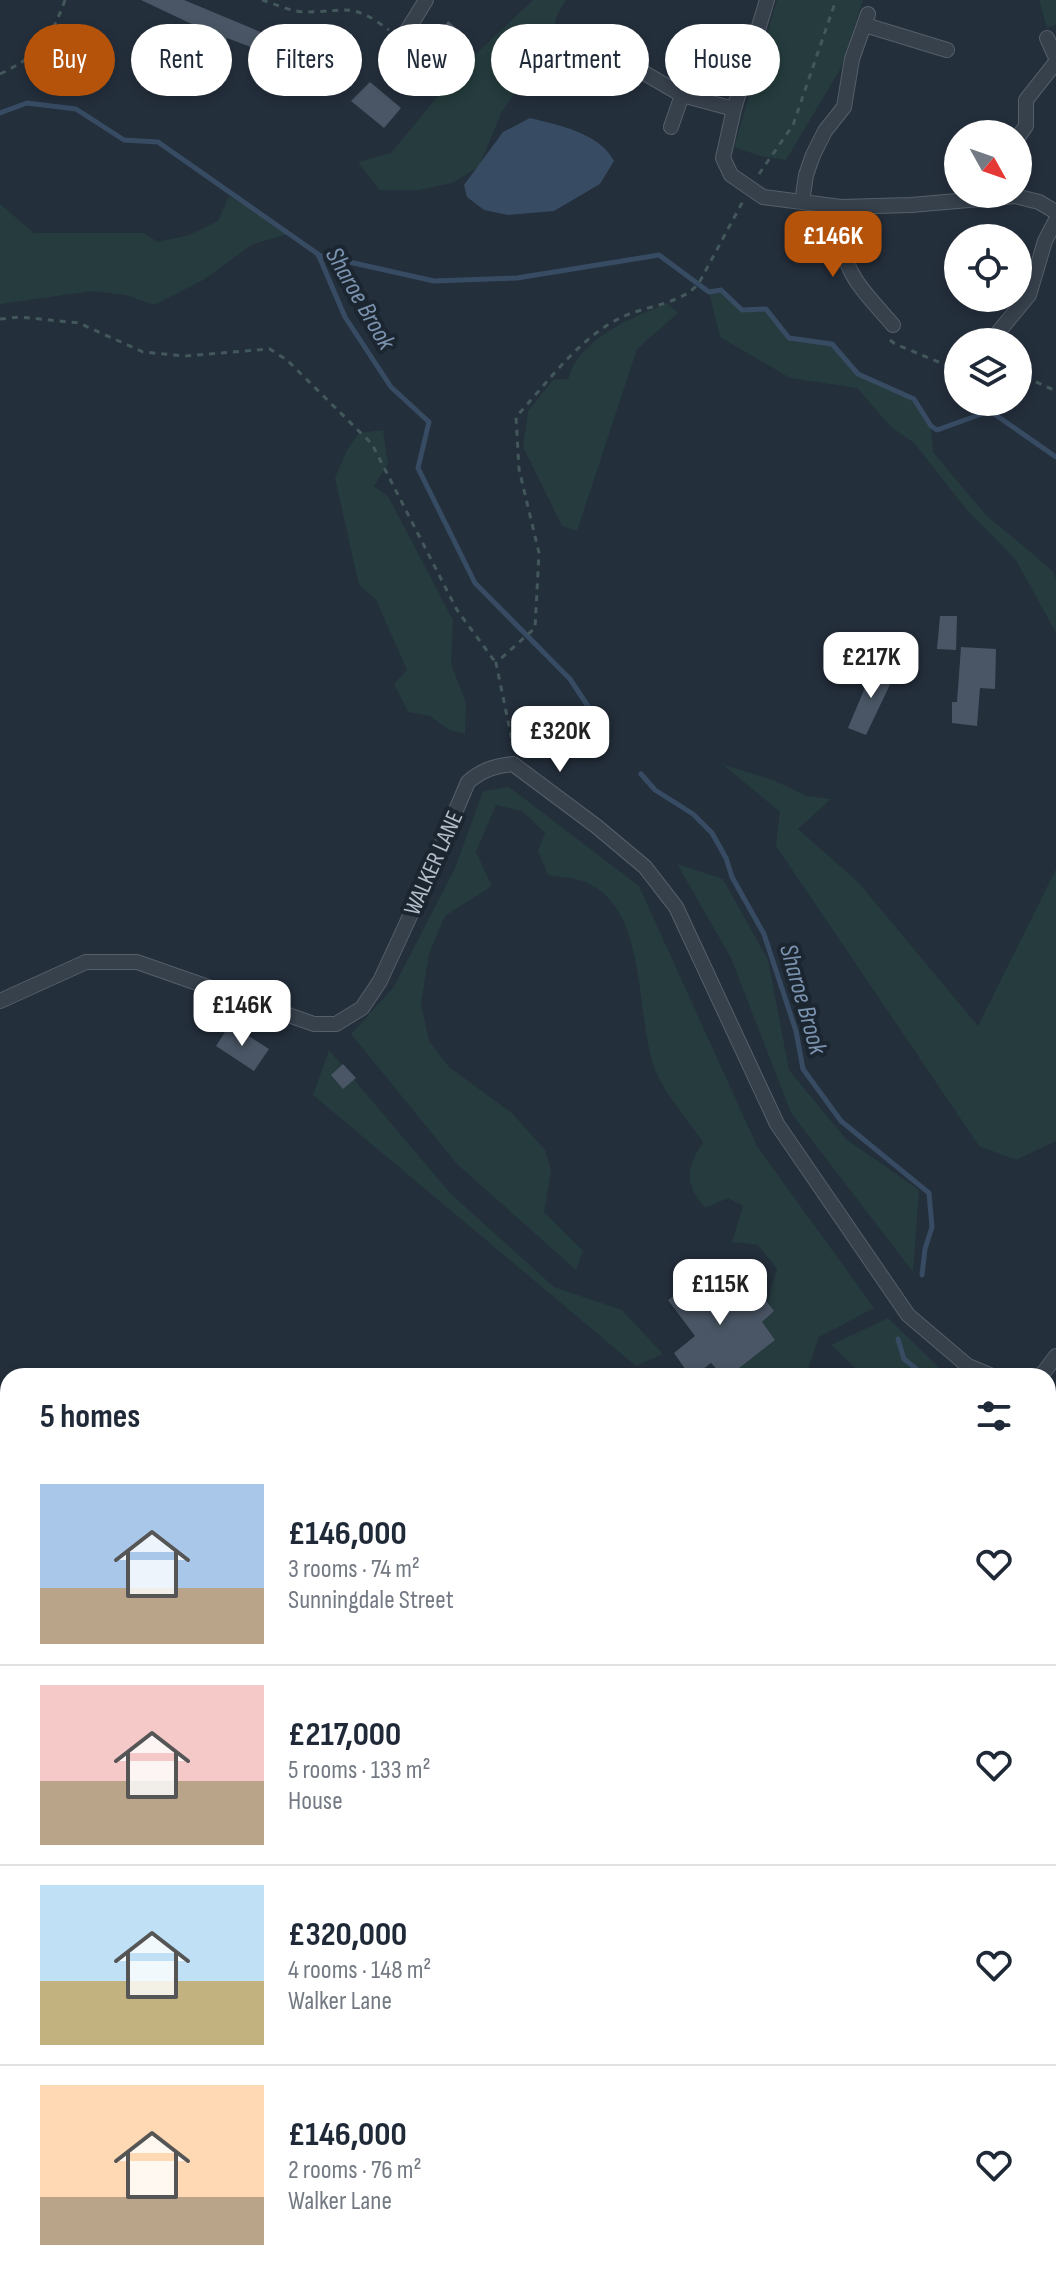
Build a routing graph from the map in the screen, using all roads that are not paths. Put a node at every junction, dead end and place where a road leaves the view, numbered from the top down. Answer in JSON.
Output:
{"nodes":[{"id":1,"x":426,"y":0,"type":"edge"},
{"id":2,"x":767,"y":0,"type":"edge"},
{"id":3,"x":411,"y":24,"type":"edge"},
{"id":4,"x":1047,"y":38,"type":"dead end"},
{"id":5,"x":947,"y":50,"type":"dead end"},
{"id":6,"x":1056,"y":60,"type":"edge"},
{"id":7,"x":682,"y":96,"type":"edge"},
{"id":8,"x":686,"y":96,"type":"edge"},
{"id":9,"x":734,"y":109,"type":"junction"},
{"id":10,"x":1026,"y":120,"type":"edge"},
{"id":11,"x":671,"y":127,"type":"dead end"},
{"id":12,"x":1032,"y":200,"type":"edge"},
{"id":13,"x":802,"y":202,"type":"junction"},
{"id":14,"x":944,"y":202,"type":"edge"},
{"id":15,"x":841,"y":207,"type":"junction"},
{"id":16,"x":1056,"y":212,"type":"edge"},
{"id":17,"x":1056,"y":220,"type":"edge"},
{"id":18,"x":893,"y":325,"type":"dead end"},
{"id":19,"x":1004,"y":328,"type":"edge"},
{"id":20,"x":0,"y":1001,"type":"edge"},
{"id":21,"x":973,"y":1368,"type":"edge"}],
"edges":[{"from":1,"to":3,"type":"street"},
{"from":2,"to":9,"type":"street"},
{"from":4,"to":6,"type":"street"},
{"from":5,"to":13,"type":"street"},
{"from":6,"to":10,"type":"street"},
{"from":7,"to":11,"type":"street"},
{"from":8,"to":9,"type":"street"},
{"from":9,"to":13,"type":"street"},
{"from":12,"to":16,"type":"street"},
{"from":13,"to":15,"type":"street"},
{"from":14,"to":15,"type":"street"},
{"from":15,"to":18,"type":"street"},
{"from":17,"to":19,"type":"street"},
{"from":20,"to":21,"type":"street","name":"WALKER LANE"}]}
